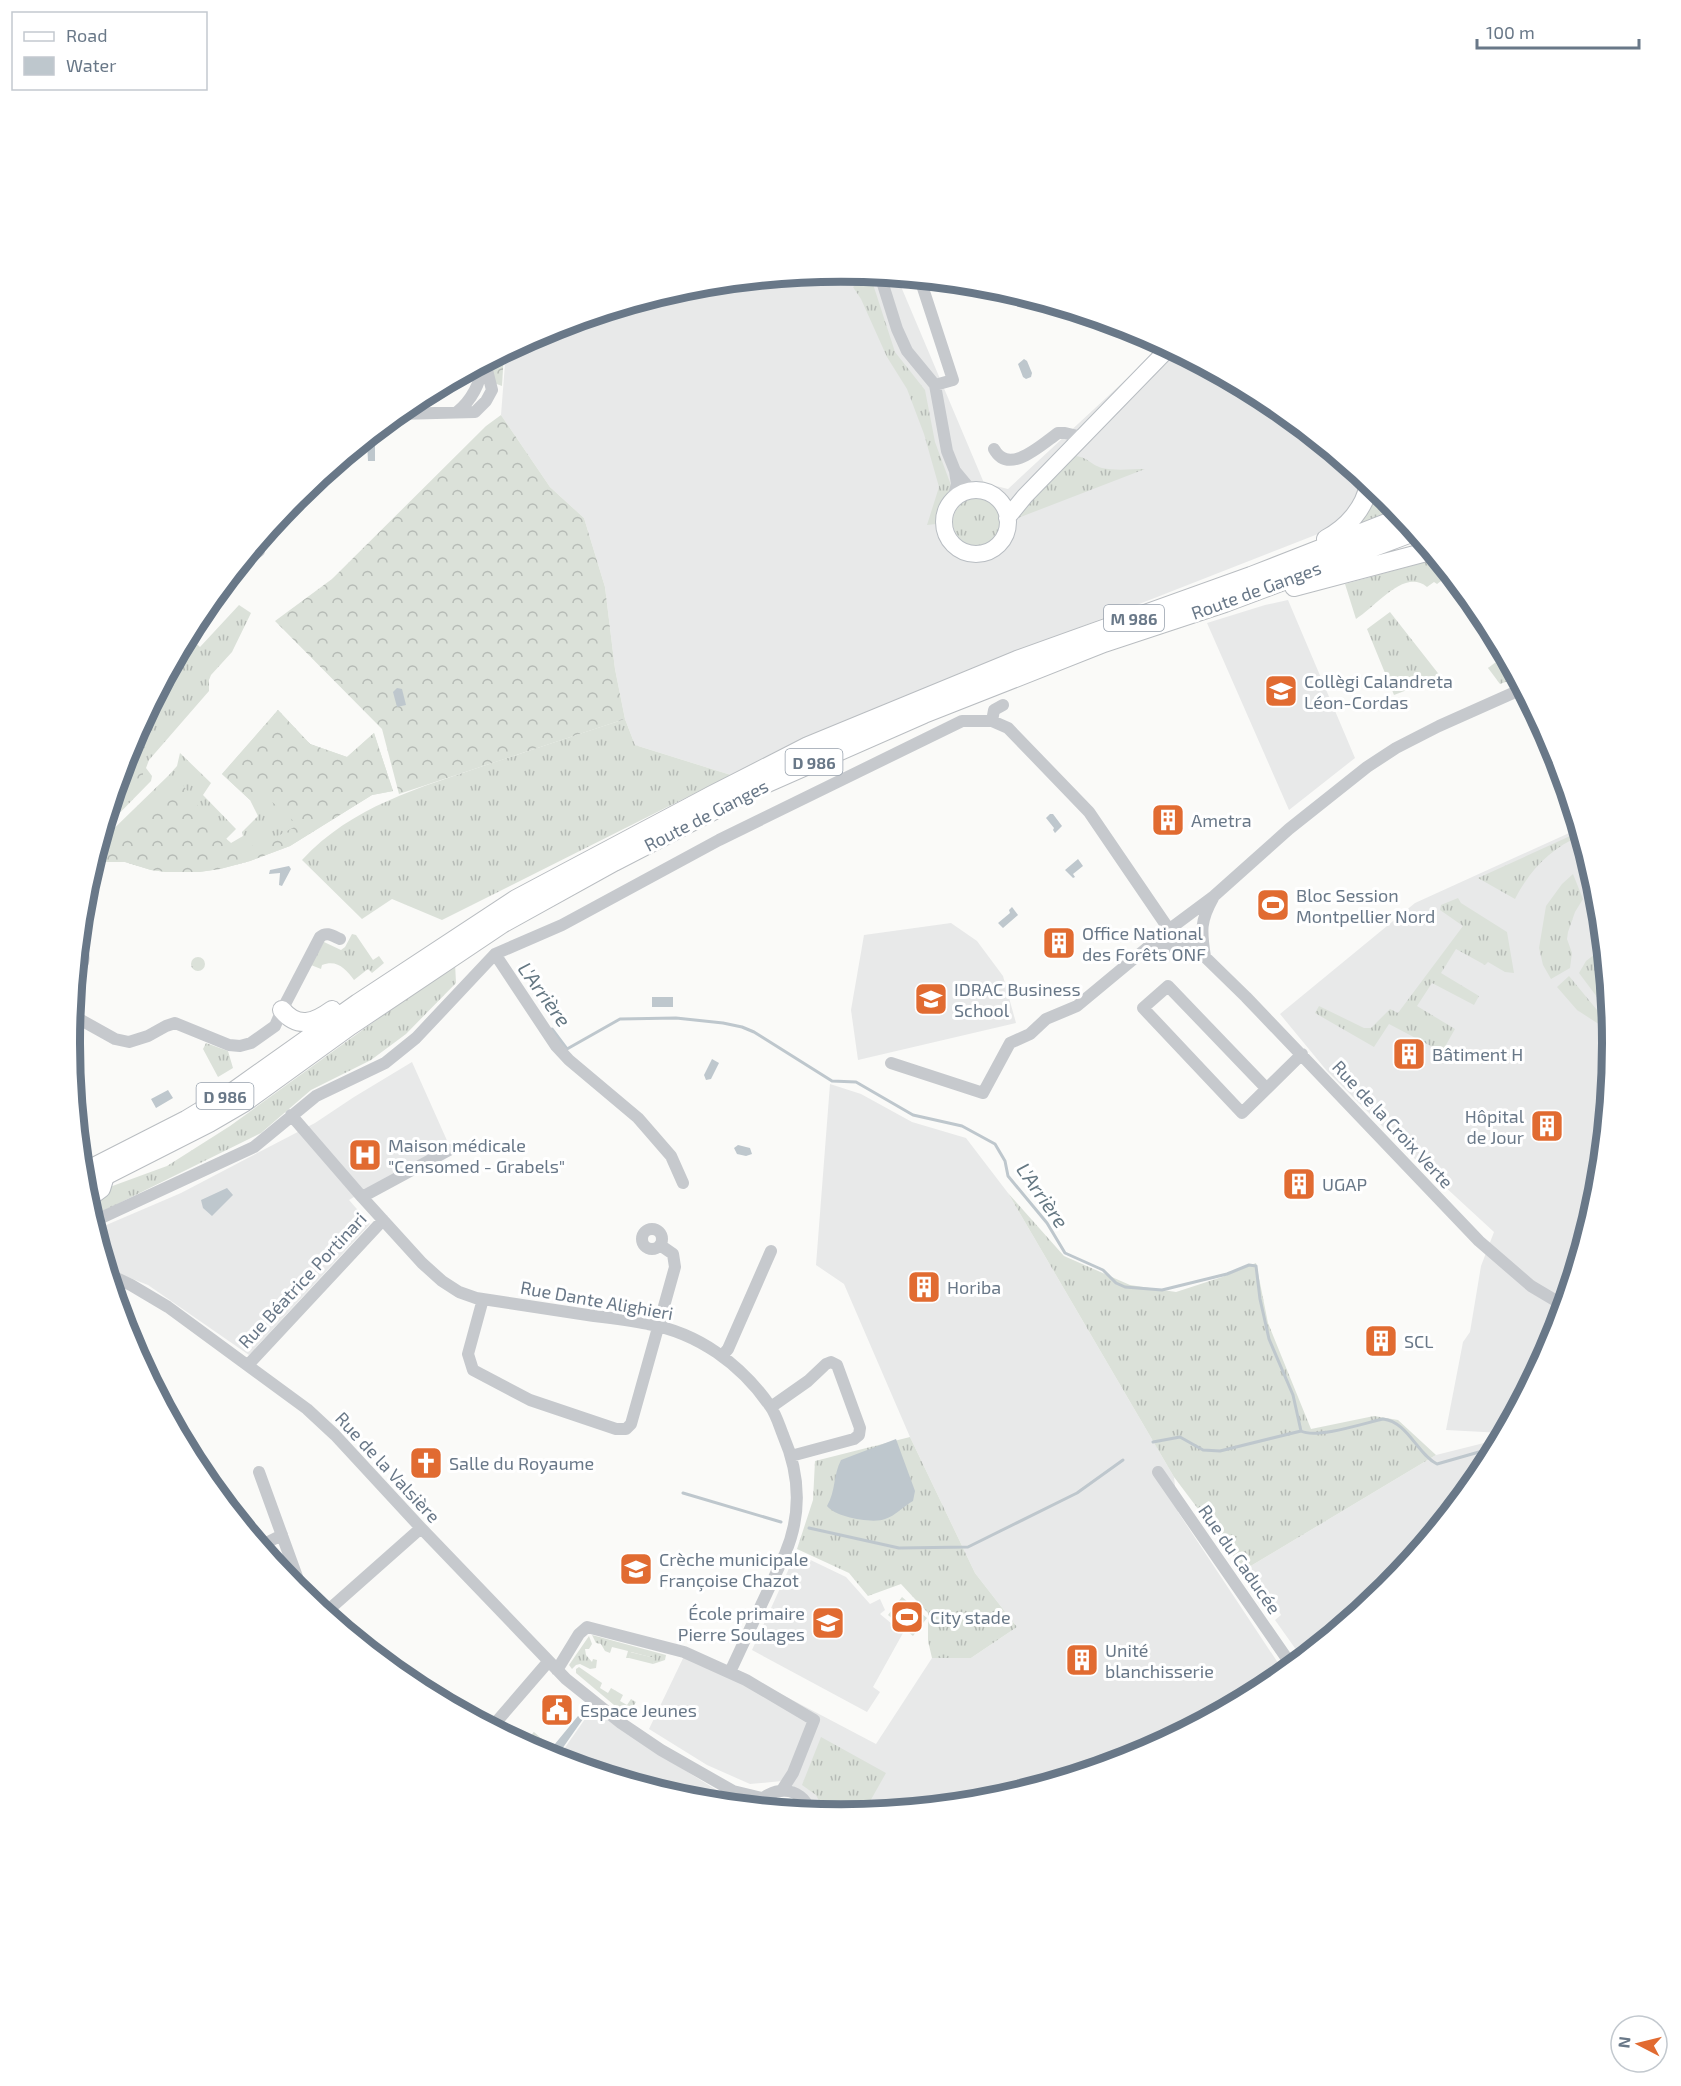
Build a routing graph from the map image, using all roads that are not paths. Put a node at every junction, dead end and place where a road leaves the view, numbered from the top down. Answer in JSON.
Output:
{"nodes":[{"id":1,"x":883,"y":284,"type":"edge"},
{"id":2,"x":923,"y":287,"type":"edge"},
{"id":3,"x":1163,"y":354,"type":"edge"},
{"id":4,"x":486,"y":370,"type":"edge"},
{"id":5,"x":481,"y":373,"type":"edge"},
{"id":6,"x":935,"y":386,"type":"junction"},
{"id":7,"x":457,"y":412,"type":"junction"},
{"id":8,"x":413,"y":413,"type":"edge"},
{"id":9,"x":1082,"y":437,"type":"junction"},
{"id":10,"x":994,"y":449,"type":"dead end"},
{"id":11,"x":955,"y":471,"type":"junction"},
{"id":12,"x":971,"y":490,"type":"junction"},
{"id":13,"x":1367,"y":494,"type":"edge"},
{"id":14,"x":1025,"y":496,"type":"junction"},
{"id":15,"x":953,"y":499,"type":"junction"},
{"id":16,"x":1000,"y":500,"type":"junction"},
{"id":17,"x":1007,"y":518,"type":"junction"},
{"id":18,"x":1394,"y":521,"type":"edge"},
{"id":19,"x":1407,"y":535,"type":"edge"},
{"id":20,"x":1423,"y":553,"type":"edge"},
{"id":21,"x":1251,"y":576,"type":"junction"},
{"id":22,"x":1225,"y":603,"type":"junction"},
{"id":23,"x":1017,"y":660,"type":"joint"},
{"id":24,"x":1515,"y":692,"type":"edge"},
{"id":25,"x":1003,"y":705,"type":"dead end"},
{"id":26,"x":992,"y":720,"type":"junction"},
{"id":27,"x":1214,"y":896,"type":"junction"},
{"id":28,"x":1171,"y":928,"type":"junction"},
{"id":29,"x":340,"y":939,"type":"dead end"},
{"id":30,"x":1189,"y":944,"type":"junction"},
{"id":31,"x":495,"y":954,"type":"junction"},
{"id":32,"x":1205,"y":957,"type":"junction"},
{"id":33,"x":1127,"y":966,"type":"junction"},
{"id":34,"x":358,"y":1003,"type":"junction"},
{"id":35,"x":282,"y":1010,"type":"junction"},
{"id":36,"x":80,"y":1019,"type":"edge"},
{"id":37,"x":1302,"y":1054,"type":"junction"},
{"id":38,"x":891,"y":1063,"type":"dead end"},
{"id":39,"x":1266,"y":1088,"type":"junction"},
{"id":40,"x":291,"y":1114,"type":"junction"},
{"id":41,"x":449,"y":1150,"type":"dead end"},
{"id":42,"x":90,"y":1169,"type":"edge"},
{"id":43,"x":106,"y":1176,"type":"junction"},
{"id":44,"x":93,"y":1182,"type":"edge"},
{"id":45,"x":684,"y":1183,"type":"dead end"},
{"id":46,"x":95,"y":1194,"type":"edge"},
{"id":47,"x":362,"y":1197,"type":"junction"},
{"id":48,"x":100,"y":1219,"type":"edge"},
{"id":49,"x":383,"y":1220,"type":"junction"},
{"id":50,"x":660,"y":1245,"type":"dead end"},
{"id":51,"x":771,"y":1251,"type":"dead end"},
{"id":52,"x":117,"y":1278,"type":"edge"},
{"id":53,"x":483,"y":1299,"type":"junction"},
{"id":54,"x":1556,"y":1301,"type":"edge"},
{"id":55,"x":658,"y":1326,"type":"junction"},
{"id":56,"x":722,"y":1356,"type":"junction"},
{"id":57,"x":248,"y":1365,"type":"junction"},
{"id":58,"x":771,"y":1407,"type":"junction"},
{"id":59,"x":791,"y":1456,"type":"junction"},
{"id":60,"x":259,"y":1472,"type":"dead end"},
{"id":61,"x":1158,"y":1472,"type":"dead end"},
{"id":62,"x":421,"y":1528,"type":"junction"},
{"id":63,"x":282,"y":1535,"type":"junction"},
{"id":64,"x":266,"y":1543,"type":"edge"},
{"id":65,"x":296,"y":1575,"type":"edge"},
{"id":66,"x":331,"y":1608,"type":"edge"},
{"id":67,"x":1287,"y":1659,"type":"edge"},
{"id":68,"x":553,"y":1666,"type":"junction"},
{"id":69,"x":730,"y":1672,"type":"junction"},
{"id":70,"x":497,"y":1722,"type":"edge"},
{"id":71,"x":793,"y":1773,"type":"junction"},
{"id":72,"x":782,"y":1790,"type":"junction"},
{"id":73,"x":733,"y":1791,"type":"junction"},
{"id":74,"x":795,"y":1793,"type":"junction"},
{"id":75,"x":738,"y":1796,"type":"edge"},
{"id":76,"x":748,"y":1798,"type":"edge"},
{"id":77,"x":761,"y":1799,"type":"edge"},
{"id":78,"x":805,"y":1803,"type":"edge"}],
"edges":[{"from":1,"to":6,"type":"street"},
{"from":2,"to":6,"type":"street"},
{"from":3,"to":9,"type":"street"},
{"from":4,"to":7,"type":"street"},
{"from":5,"to":7,"type":"street"},
{"from":6,"to":11,"type":"street"},
{"from":7,"to":8,"type":"street"},
{"from":9,"to":10,"type":"street"},
{"from":9,"to":14,"type":"street"},
{"from":11,"to":12,"type":"street"},
{"from":11,"to":15,"type":"street"},
{"from":12,"to":15,"type":"street"},
{"from":12,"to":16,"type":"street"},
{"from":13,"to":21,"type":"main road","number":"M 986"},
{"from":14,"to":16,"type":"street"},
{"from":14,"to":17,"type":"street"},
{"from":15,"to":17,"type":"street"},
{"from":16,"to":17,"type":"street"},
{"from":18,"to":21,"type":"main road","name":"Route de Ganges","number":"M 986"},
{"from":19,"to":22,"type":"main road","name":"Route de Ganges"},
{"from":20,"to":22,"type":"main road"},
{"from":21,"to":23,"type":"main road","name":"Route de Ganges","number":"M 986"},
{"from":22,"to":43,"type":"main road","name":"Route de Ganges","number":"D 986"},
{"from":23,"to":34,"type":"main road","name":"Route de Ganges","number":"D 986"},
{"from":24,"to":27,"type":"street"},
{"from":25,"to":26,"type":"street"},
{"from":26,"to":28,"type":"street","name":"Rue de la Croix Verte"},
{"from":26,"to":31,"type":"street"},
{"from":27,"to":28,"type":"street"},
{"from":27,"to":32,"type":"street"},
{"from":28,"to":30,"type":"street","name":"Rue de la Croix Verte"},
{"from":28,"to":33,"type":"street"},
{"from":29,"to":35,"type":"street"},
{"from":30,"to":32,"type":"street","name":"Rue de la Croix Verte"},
{"from":30,"to":33,"type":"street"},
{"from":31,"to":40,"type":"street"},
{"from":31,"to":45,"type":"street"},
{"from":32,"to":37,"type":"street","name":"Rue de la Croix Verte"},
{"from":33,"to":38,"type":"street"},
{"from":34,"to":35,"type":"main road"},
{"from":34,"to":42,"type":"main road","name":"Route de Ganges","number":"D 986"},
{"from":35,"to":36,"type":"street"},
{"from":37,"to":39,"type":"street"},
{"from":37,"to":54,"type":"street","name":"Rue de la Croix Verte"},
{"from":39,"to":39,"type":"street"},
{"from":40,"to":47,"type":"street","name":"Rue Dante Alighieri"},
{"from":40,"to":48,"type":"street"},
{"from":41,"to":47,"type":"street"},
{"from":43,"to":44,"type":"main road","name":"Route de Ganges","number":"D 986"},
{"from":43,"to":46,"type":"street"},
{"from":47,"to":49,"type":"street","name":"Rue Dante Alighieri"},
{"from":49,"to":53,"type":"street","name":"Rue Dante Alighieri"},
{"from":49,"to":57,"type":"street","name":"Rue Béatrice Portinari"},
{"from":50,"to":55,"type":"street"},
{"from":51,"to":56,"type":"street"},
{"from":52,"to":57,"type":"street","name":"Rue de la Valsière"},
{"from":53,"to":55,"type":"street","name":"Rue Dante Alighieri"},
{"from":53,"to":55,"type":"street"},
{"from":55,"to":56,"type":"street","name":"Rue Dante Alighieri"},
{"from":56,"to":58,"type":"street","name":"Rue Dante Alighieri"},
{"from":57,"to":62,"type":"street","name":"Rue de la Valsière"},
{"from":58,"to":59,"type":"street","name":"Rue Dante Alighieri"},
{"from":58,"to":59,"type":"street"},
{"from":59,"to":69,"type":"street","name":"Rue Dante Alighieri"},
{"from":60,"to":63,"type":"street"},
{"from":61,"to":67,"type":"street","name":"Rue du Caducée"},
{"from":62,"to":66,"type":"street"},
{"from":62,"to":68,"type":"street","name":"Rue de la Valsière"},
{"from":63,"to":64,"type":"street"},
{"from":63,"to":65,"type":"street"},
{"from":68,"to":69,"type":"street"},
{"from":68,"to":70,"type":"street"},
{"from":68,"to":73,"type":"street","name":"Rue de la Valsière"},
{"from":69,"to":71,"type":"street"},
{"from":71,"to":72,"type":"street"},
{"from":71,"to":74,"type":"street"},
{"from":72,"to":74,"type":"street"},
{"from":72,"to":77,"type":"street"},
{"from":73,"to":75,"type":"street"},
{"from":73,"to":76,"type":"street"},
{"from":74,"to":78,"type":"street"}]}
